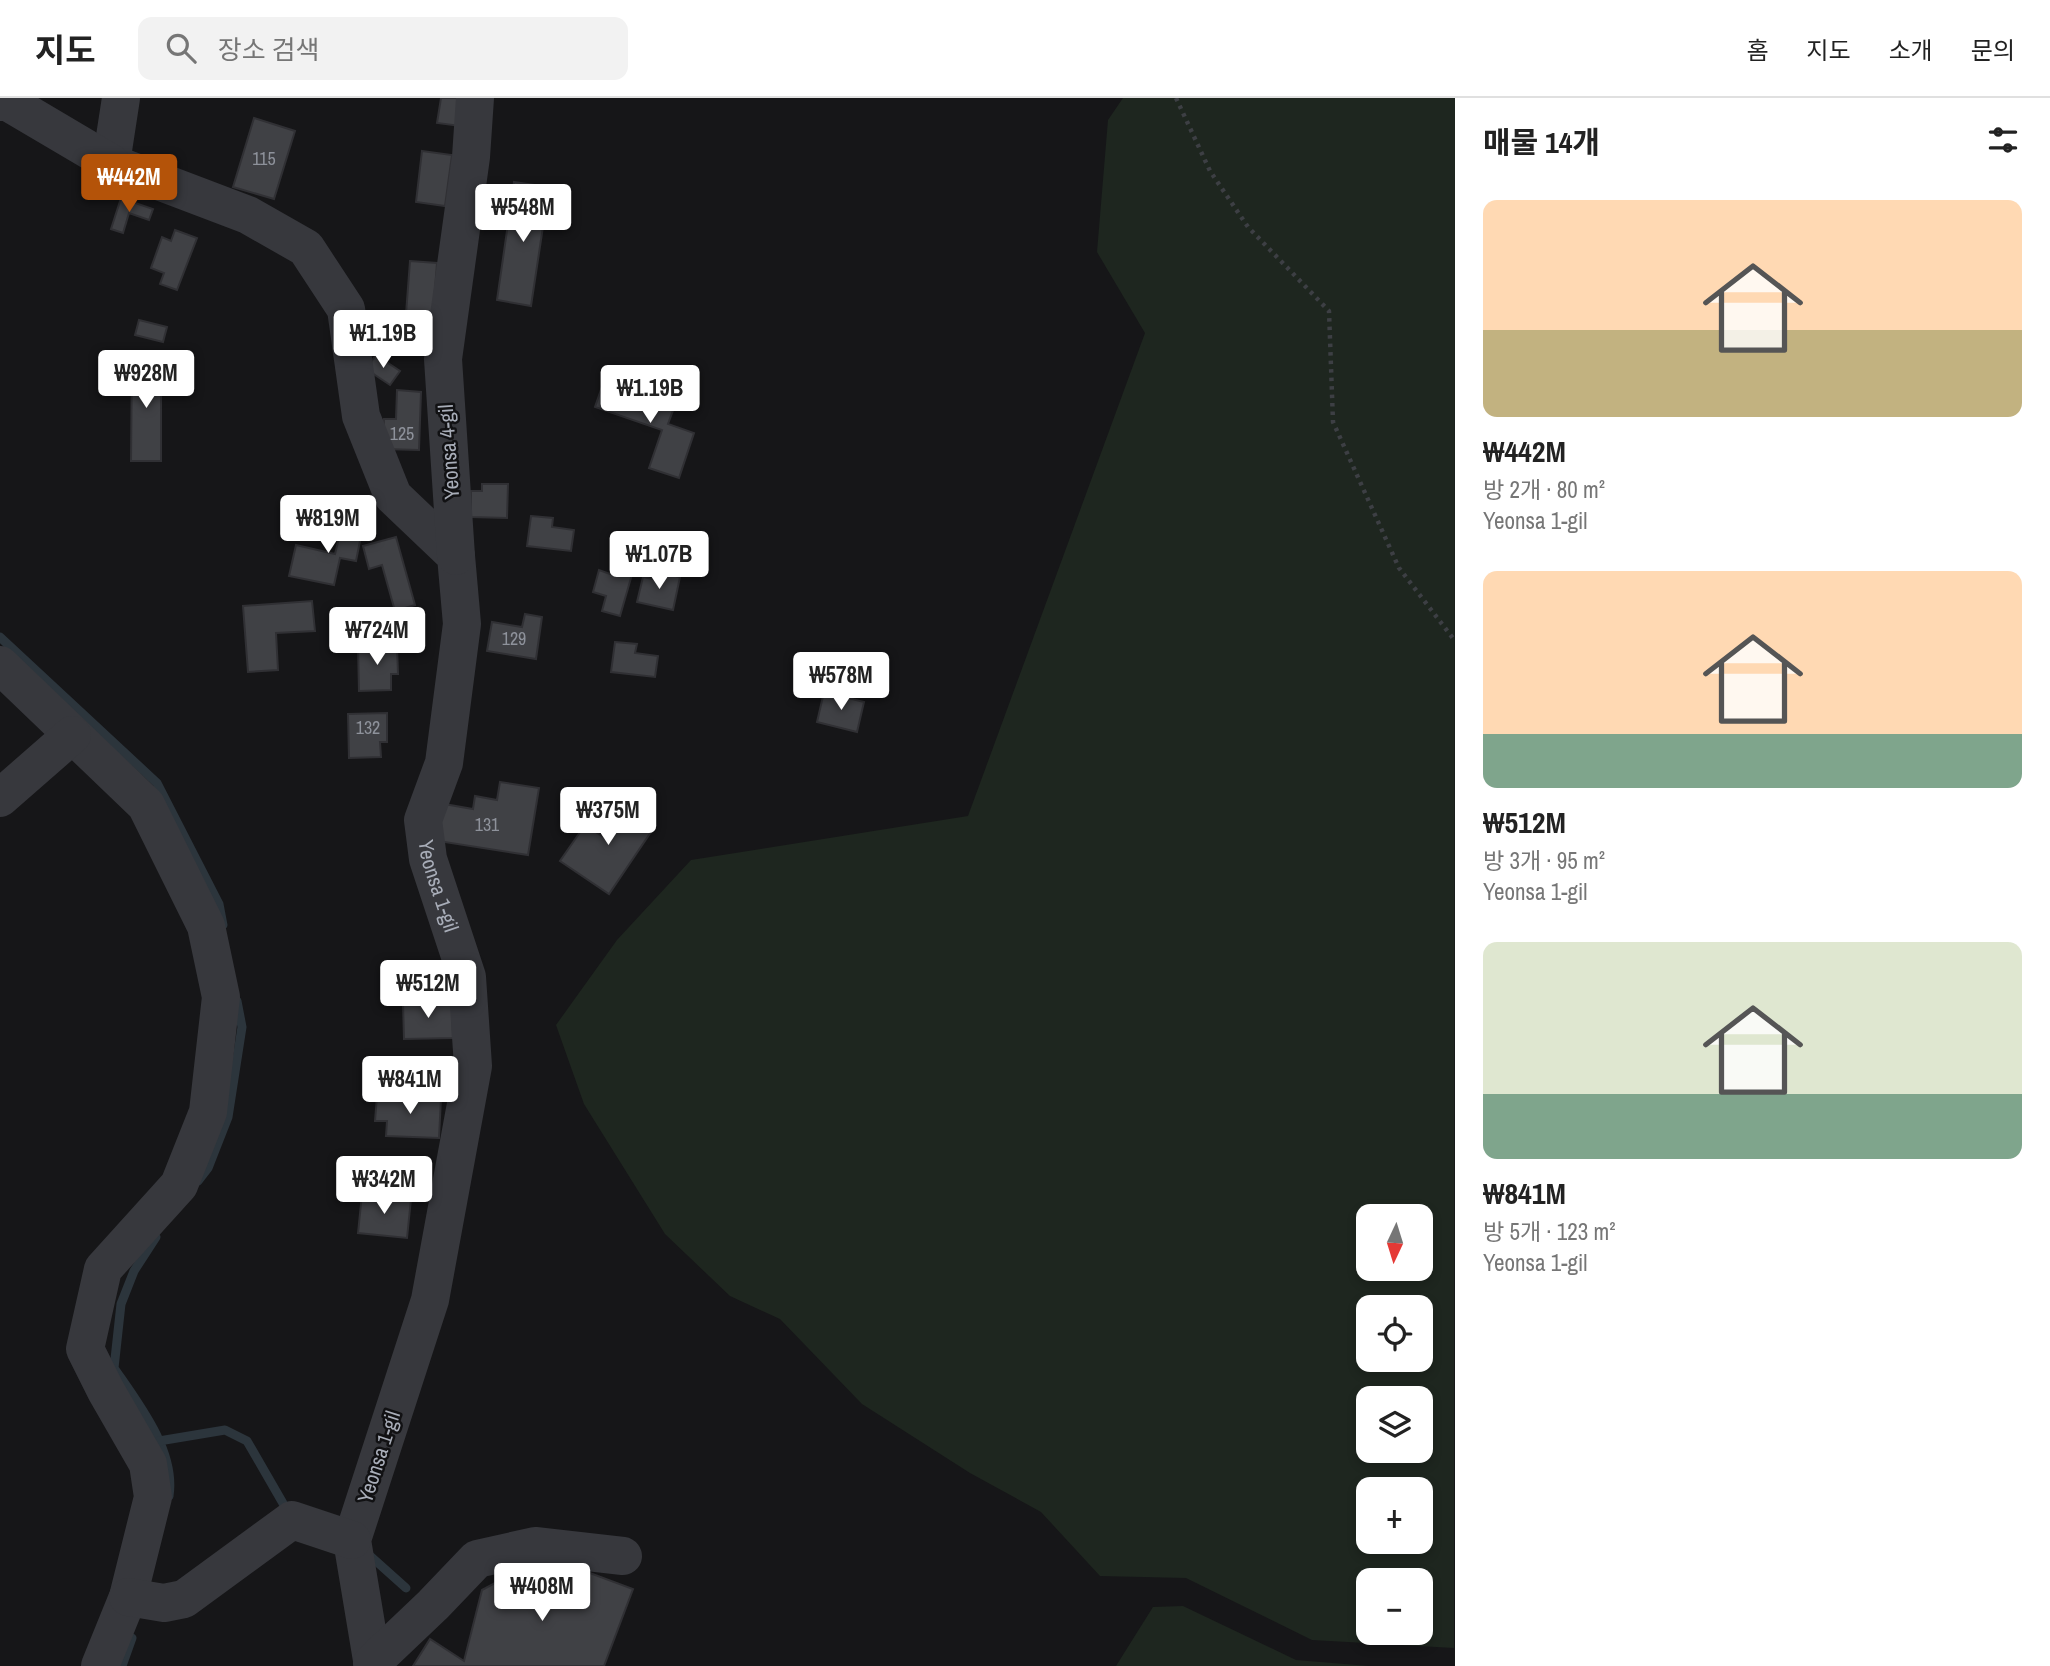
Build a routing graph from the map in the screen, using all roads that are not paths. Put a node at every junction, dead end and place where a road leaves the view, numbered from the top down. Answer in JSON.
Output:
{"nodes":[{"id":1,"x":121,"y":98,"type":"edge"},
{"id":2,"x":475,"y":98,"type":"edge"},
{"id":3,"x":0,"y":102,"type":"edge"},
{"id":4,"x":111,"y":163,"type":"junction"},
{"id":5,"x":456,"y":556,"type":"junction"},
{"id":6,"x":0,"y":665,"type":"edge"},
{"id":7,"x":72,"y":735,"type":"junction"},
{"id":8,"x":0,"y":798,"type":"edge"},
{"id":9,"x":352,"y":1540,"type":"junction"},
{"id":10,"x":623,"y":1556,"type":"dead end"},
{"id":11,"x":146,"y":1600,"type":"junction"},
{"id":12,"x":372,"y":1665,"type":"edge"},
{"id":13,"x":100,"y":1666,"type":"edge"}],
"edges":[{"from":1,"to":4,"type":"street"},
{"from":2,"to":5,"type":"street","name":"Yeonsa 4-gil"},
{"from":3,"to":4,"type":"street"},
{"from":4,"to":5,"type":"street"},
{"from":5,"to":9,"type":"street","name":"Yeonsa 1-gil"},
{"from":6,"to":7,"type":"street"},
{"from":7,"to":8,"type":"street"},
{"from":7,"to":11,"type":"street"},
{"from":9,"to":11,"type":"street"},
{"from":9,"to":12,"type":"street","name":"Yeonsa 1-gil"},
{"from":10,"to":12,"type":"street"},
{"from":11,"to":13,"type":"street"}]}
